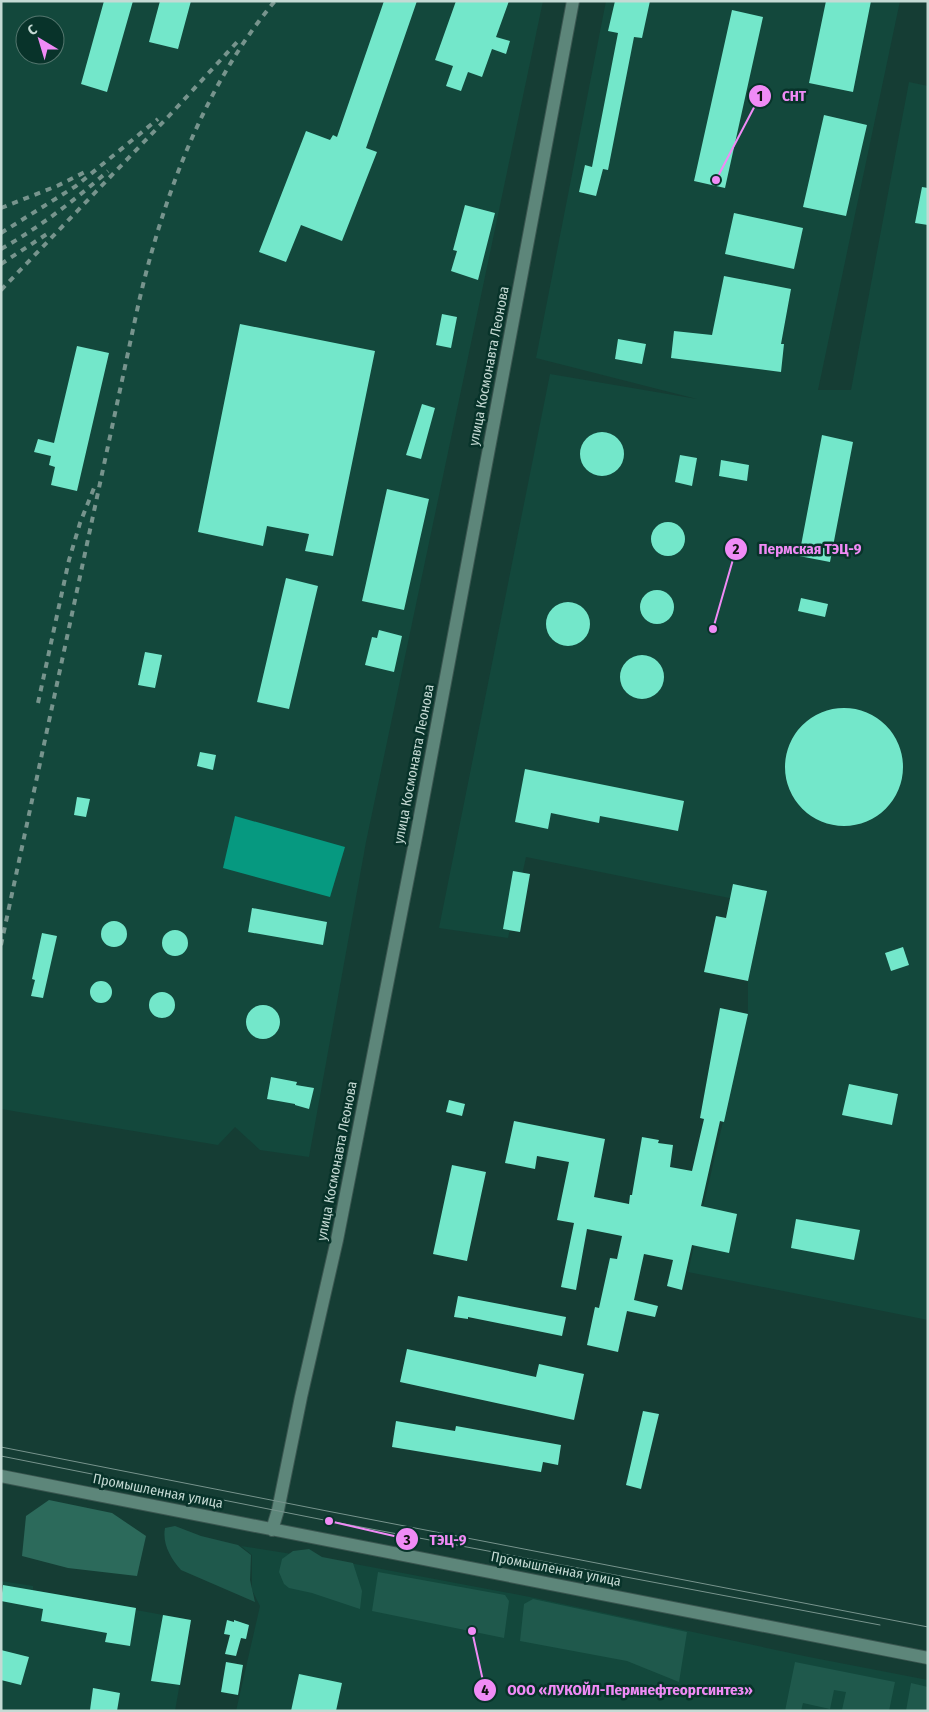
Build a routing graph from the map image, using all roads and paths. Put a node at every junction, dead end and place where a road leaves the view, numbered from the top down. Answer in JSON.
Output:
{"nodes":[{"id":1,"x":573,"y":1,"type":"edge"},
{"id":2,"x":1,"y":1476,"type":"edge"},
{"id":3,"x":272,"y":1530,"type":"junction"},
{"id":4,"x":928,"y":1658,"type":"edge"}],
"edges":[{"from":1,"to":3,"type":"street","name":"улица Космонавта Леонова"},
{"from":2,"to":3,"type":"street","name":"Промышленная улица"},
{"from":3,"to":4,"type":"street","name":"Промышленная улица"}]}
